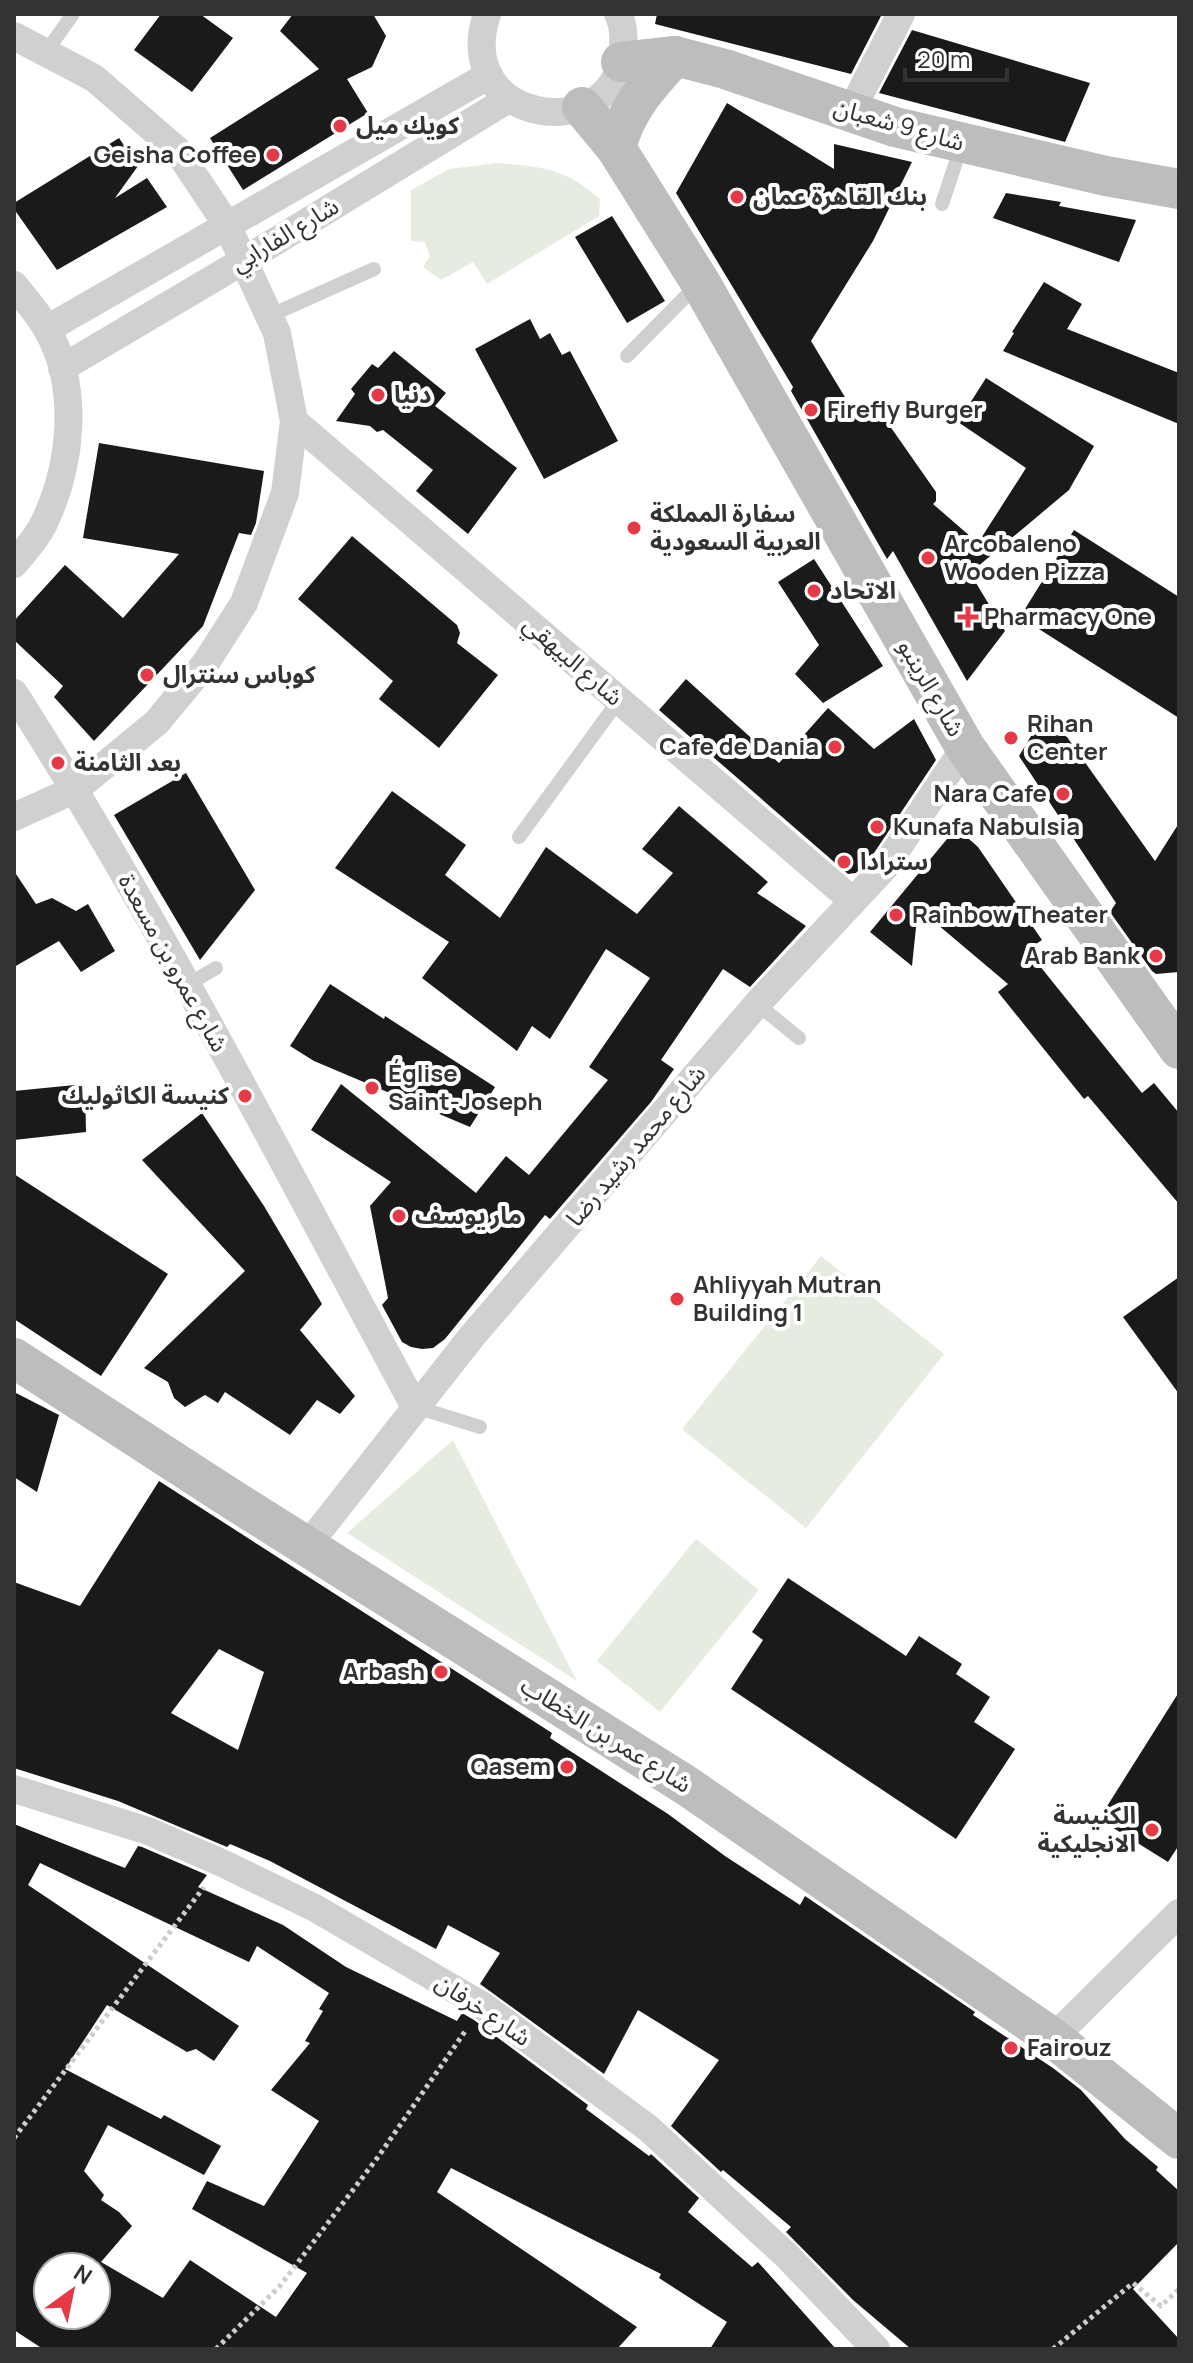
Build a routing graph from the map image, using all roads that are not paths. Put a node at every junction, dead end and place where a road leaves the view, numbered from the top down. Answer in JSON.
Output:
{"nodes":[{"id":1,"x":73,"y":14,"type":"edge"},
{"id":2,"x":487,"y":14,"type":"edge"},
{"id":3,"x":618,"y":14,"type":"edge"},
{"id":4,"x":901,"y":14,"type":"edge"},
{"id":5,"x":14,"y":36,"type":"edge"},
{"id":6,"x":46,"y":52,"type":"junction"},
{"id":7,"x":675,"y":56,"type":"junction"},
{"id":8,"x":621,"y":62,"type":"junction"},
{"id":9,"x":489,"y":75,"type":"junction"},
{"id":10,"x":507,"y":100,"type":"junction"},
{"id":11,"x":582,"y":107,"type":"junction"},
{"id":12,"x":850,"y":113,"type":"junction"},
{"id":13,"x":962,"y":143,"type":"junction"},
{"id":14,"x":616,"y":148,"type":"junction"},
{"id":15,"x":1179,"y":189,"type":"edge"},
{"id":16,"x":942,"y":204,"type":"dead end"},
{"id":17,"x":227,"y":225,"type":"junction"},
{"id":18,"x":243,"y":261,"type":"junction"},
{"id":19,"x":374,"y":269,"type":"dead end"},
{"id":20,"x":700,"y":282,"type":"junction"},
{"id":21,"x":14,"y":285,"type":"edge"},
{"id":22,"x":269,"y":316,"type":"junction"},
{"id":23,"x":47,"y":329,"type":"junction"},
{"id":24,"x":627,"y":356,"type":"dead end"},
{"id":25,"x":62,"y":368,"type":"junction"},
{"id":26,"x":294,"y":421,"type":"junction"},
{"id":27,"x":14,"y":564,"type":"edge"},
{"id":28,"x":14,"y":693,"type":"edge"},
{"id":29,"x":619,"y":700,"type":"junction"},
{"id":30,"x":965,"y":747,"type":"junction"},
{"id":31,"x":76,"y":789,"type":"junction"},
{"id":32,"x":14,"y":817,"type":"edge"},
{"id":33,"x":519,"y":837,"type":"dead end"},
{"id":34,"x":853,"y":901,"type":"junction"},
{"id":35,"x":216,"y":968,"type":"dead end"},
{"id":36,"x":187,"y":985,"type":"junction"},
{"id":37,"x":757,"y":1004,"type":"junction"},
{"id":38,"x":1174,"y":1029,"type":"edge"},
{"id":39,"x":799,"y":1038,"type":"dead end"},
{"id":40,"x":14,"y":1358,"type":"edge"},
{"id":41,"x":415,"y":1407,"type":"junction"},
{"id":42,"x":480,"y":1427,"type":"dead end"},
{"id":43,"x":307,"y":1546,"type":"junction"},
{"id":44,"x":14,"y":1789,"type":"edge"},
{"id":45,"x":1179,"y":1913,"type":"edge"},
{"id":46,"x":1053,"y":2038,"type":"junction"},
{"id":47,"x":1179,"y":2139,"type":"edge"},
{"id":48,"x":876,"y":2349,"type":"edge"}],
"edges":[{"from":1,"to":6,"type":"lane"},
{"from":2,"to":9,"type":"street"},
{"from":3,"to":8,"type":"street"},
{"from":4,"to":12,"type":"street"},
{"from":5,"to":6,"type":"street"},
{"from":6,"to":17,"type":"street"},
{"from":7,"to":8,"type":"street","name":"شارع 9 شعبان"},
{"from":7,"to":12,"type":"street","name":"شارع 9 شعبان"},
{"from":7,"to":14,"type":"street"},
{"from":8,"to":11,"type":"street"},
{"from":9,"to":10,"type":"street"},
{"from":9,"to":17,"type":"street","name":"شارع الفارابي"},
{"from":10,"to":11,"type":"street"},
{"from":10,"to":18,"type":"street","name":"شارع الفارابي"},
{"from":11,"to":14,"type":"street","name":"شارع الرينبو"},
{"from":12,"to":13,"type":"street","name":"شارع 9 شعبان"},
{"from":13,"to":15,"type":"street","name":"شارع 9 شعبان"},
{"from":13,"to":16,"type":"lane"},
{"from":14,"to":20,"type":"street","name":"شارع الرينبو"},
{"from":17,"to":18,"type":"street"},
{"from":17,"to":23,"type":"street","name":"شارع الفارابي"},
{"from":18,"to":22,"type":"street"},
{"from":18,"to":25,"type":"street","name":"شارع الفارابي"},
{"from":19,"to":22,"type":"lane"},
{"from":20,"to":24,"type":"lane"},
{"from":20,"to":30,"type":"street","name":"شارع الرينبو"},
{"from":21,"to":23,"type":"street"},
{"from":22,"to":26,"type":"street"},
{"from":23,"to":25,"type":"street"},
{"from":25,"to":27,"type":"street"},
{"from":26,"to":29,"type":"street","name":"شارع البيهقي"},
{"from":26,"to":31,"type":"street"},
{"from":28,"to":31,"type":"street","name":"شارع عمرو بن مسعدة"},
{"from":29,"to":33,"type":"lane"},
{"from":29,"to":34,"type":"street","name":"شارع البيهقي"},
{"from":30,"to":34,"type":"street","name":"شارع محمد رشيد رضا"},
{"from":30,"to":38,"type":"street","name":"شارع الرينبو"},
{"from":31,"to":32,"type":"street"},
{"from":31,"to":36,"type":"street","name":"شارع عمرو بن مسعدة"},
{"from":34,"to":37,"type":"street","name":"شارع محمد رشيد رضا"},
{"from":35,"to":36,"type":"lane"},
{"from":36,"to":41,"type":"street","name":"شارع عمرو بن مسعدة"},
{"from":37,"to":39,"type":"lane"},
{"from":37,"to":41,"type":"street","name":"شارع محمد رشيد رضا"},
{"from":40,"to":43,"type":"street","name":"شارع عمر بن الخطاب"},
{"from":41,"to":42,"type":"lane"},
{"from":41,"to":43,"type":"street","name":"شارع محمد رشيد رضا"},
{"from":43,"to":46,"type":"street","name":"شارع عمر بن الخطاب"},
{"from":44,"to":48,"type":"street","name":"شارع خرفان"},
{"from":45,"to":46,"type":"street"},
{"from":46,"to":47,"type":"street","name":"شارع عمر بن الخطاب"}]}
